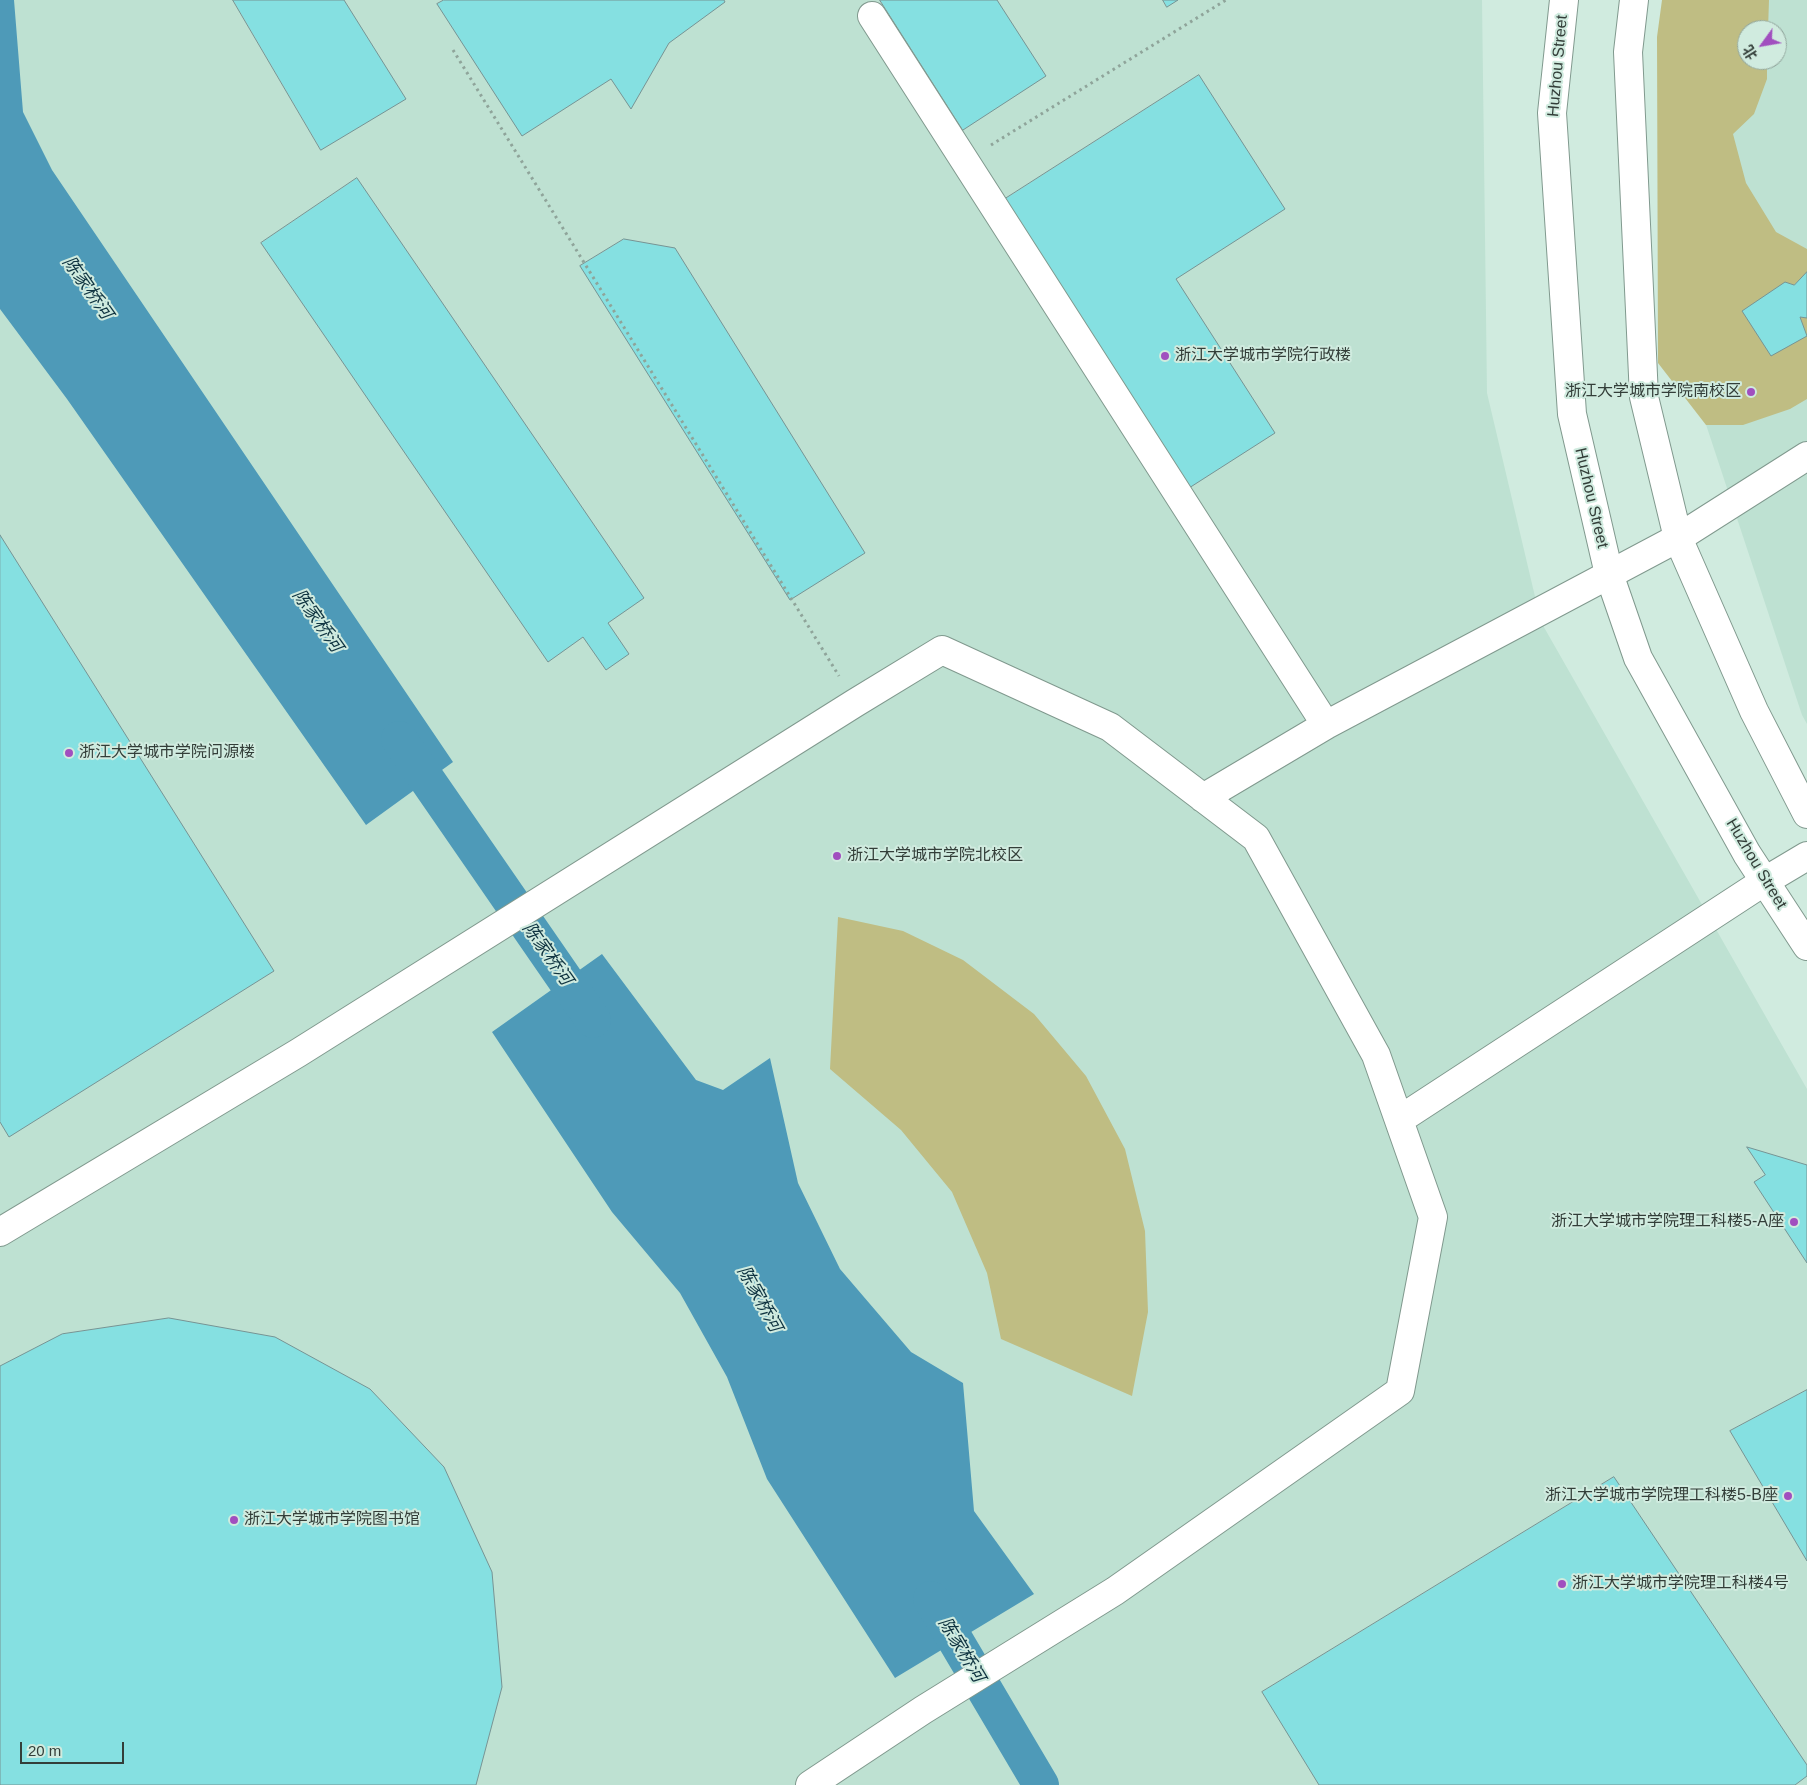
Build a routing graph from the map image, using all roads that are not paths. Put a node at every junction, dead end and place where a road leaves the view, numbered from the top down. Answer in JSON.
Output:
{"nodes":[{"id":1,"x":1564,"y":0,"type":"edge"},
{"id":2,"x":1634,"y":0,"type":"edge"},
{"id":3,"x":872,"y":16,"type":"dead end"},
{"id":4,"x":1807,"y":456,"type":"edge"},
{"id":5,"x":1678,"y":538,"type":"junction"},
{"id":6,"x":1609,"y":574,"type":"junction"},
{"id":7,"x":1326,"y":726,"type":"junction"},
{"id":8,"x":1204,"y":798,"type":"junction"},
{"id":9,"x":1807,"y":814,"type":"edge"},
{"id":10,"x":1807,"y":856,"type":"edge"},
{"id":11,"x":1765,"y":881,"type":"junction"},
{"id":12,"x":1807,"y":946,"type":"edge"},
{"id":13,"x":1398,"y":1120,"type":"junction"},
{"id":14,"x":0,"y":1232,"type":"edge"},
{"id":15,"x":810,"y":1785,"type":"edge"}],
"edges":[{"from":1,"to":6,"type":"street","name":"Huzhou Street"},
{"from":2,"to":5,"type":"street"},
{"from":3,"to":7,"type":"street"},
{"from":4,"to":5,"type":"street"},
{"from":5,"to":6,"type":"street"},
{"from":5,"to":9,"type":"street"},
{"from":6,"to":7,"type":"street"},
{"from":6,"to":11,"type":"street","name":"Huzhou Street"},
{"from":7,"to":8,"type":"street"},
{"from":8,"to":13,"type":"street"},
{"from":8,"to":14,"type":"street"},
{"from":10,"to":11,"type":"street"},
{"from":11,"to":12,"type":"street","name":"Huzhou Street"},
{"from":11,"to":13,"type":"street"},
{"from":13,"to":15,"type":"street"}]}
